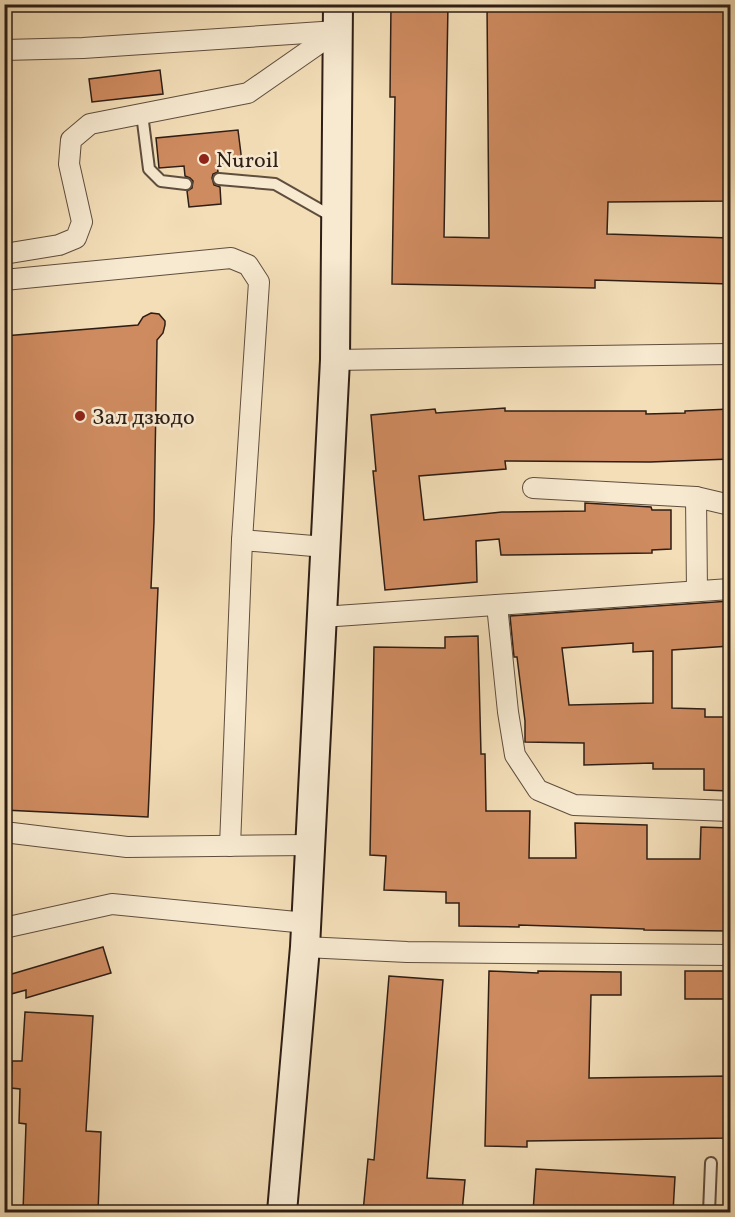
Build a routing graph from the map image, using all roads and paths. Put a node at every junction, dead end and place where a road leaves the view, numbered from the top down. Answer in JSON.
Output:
{"nodes":[{"id":1,"x":337,"y":18,"type":"edge"},
{"id":2,"x":4,"y":50,"type":"edge"},
{"id":3,"x":142,"y":114,"type":"junction"},
{"id":4,"x":219,"y":179,"type":"dead end"},
{"id":5,"x":186,"y":184,"type":"dead end"},
{"id":6,"x":336,"y":219,"type":"junction"},
{"id":7,"x":4,"y":254,"type":"edge"},
{"id":8,"x":4,"y":280,"type":"edge"},
{"id":9,"x":730,"y":354,"type":"edge"},
{"id":10,"x":335,"y":360,"type":"junction"},
{"id":11,"x":533,"y":488,"type":"dead end"},
{"id":12,"x":696,"y":497,"type":"junction"},
{"id":13,"x":730,"y":505,"type":"edge"},
{"id":14,"x":242,"y":540,"type":"junction"},
{"id":15,"x":325,"y":547,"type":"junction"},
{"id":16,"x":730,"y":589,"type":"edge"},
{"id":17,"x":697,"y":591,"type":"junction"},
{"id":18,"x":497,"y":605,"type":"junction"},
{"id":19,"x":322,"y":617,"type":"junction"},
{"id":20,"x":730,"y":812,"type":"edge"},
{"id":21,"x":4,"y":832,"type":"edge"},
{"id":22,"x":310,"y":845,"type":"junction"},
{"id":23,"x":230,"y":846,"type":"junction"},
{"id":24,"x":4,"y":928,"type":"edge"},
{"id":25,"x":305,"y":935,"type":"junction"},
{"id":26,"x":730,"y":955,"type":"edge"},
{"id":27,"x":711,"y":1163,"type":"dead end"},
{"id":28,"x":282,"y":1212,"type":"edge"},
{"id":29,"x":709,"y":1212,"type":"edge"}],
"edges":[{"from":1,"to":2,"type":"street"},
{"from":1,"to":3,"type":"street"},
{"from":1,"to":6,"type":"main road"},
{"from":3,"to":5,"type":"lane"},
{"from":3,"to":7,"type":"street"},
{"from":4,"to":6,"type":"lane"},
{"from":6,"to":10,"type":"main road"},
{"from":8,"to":14,"type":"street"},
{"from":9,"to":10,"type":"street"},
{"from":10,"to":15,"type":"main road"},
{"from":11,"to":12,"type":"street"},
{"from":12,"to":13,"type":"street"},
{"from":12,"to":17,"type":"street"},
{"from":14,"to":15,"type":"street"},
{"from":14,"to":23,"type":"street"},
{"from":15,"to":19,"type":"main road"},
{"from":16,"to":17,"type":"street"},
{"from":17,"to":18,"type":"street"},
{"from":18,"to":19,"type":"street"},
{"from":18,"to":20,"type":"street"},
{"from":19,"to":22,"type":"main road"},
{"from":21,"to":23,"type":"street"},
{"from":22,"to":23,"type":"street"},
{"from":22,"to":25,"type":"main road"},
{"from":24,"to":25,"type":"street"},
{"from":25,"to":26,"type":"street"},
{"from":25,"to":28,"type":"main road"},
{"from":27,"to":29,"type":"lane"}]}
